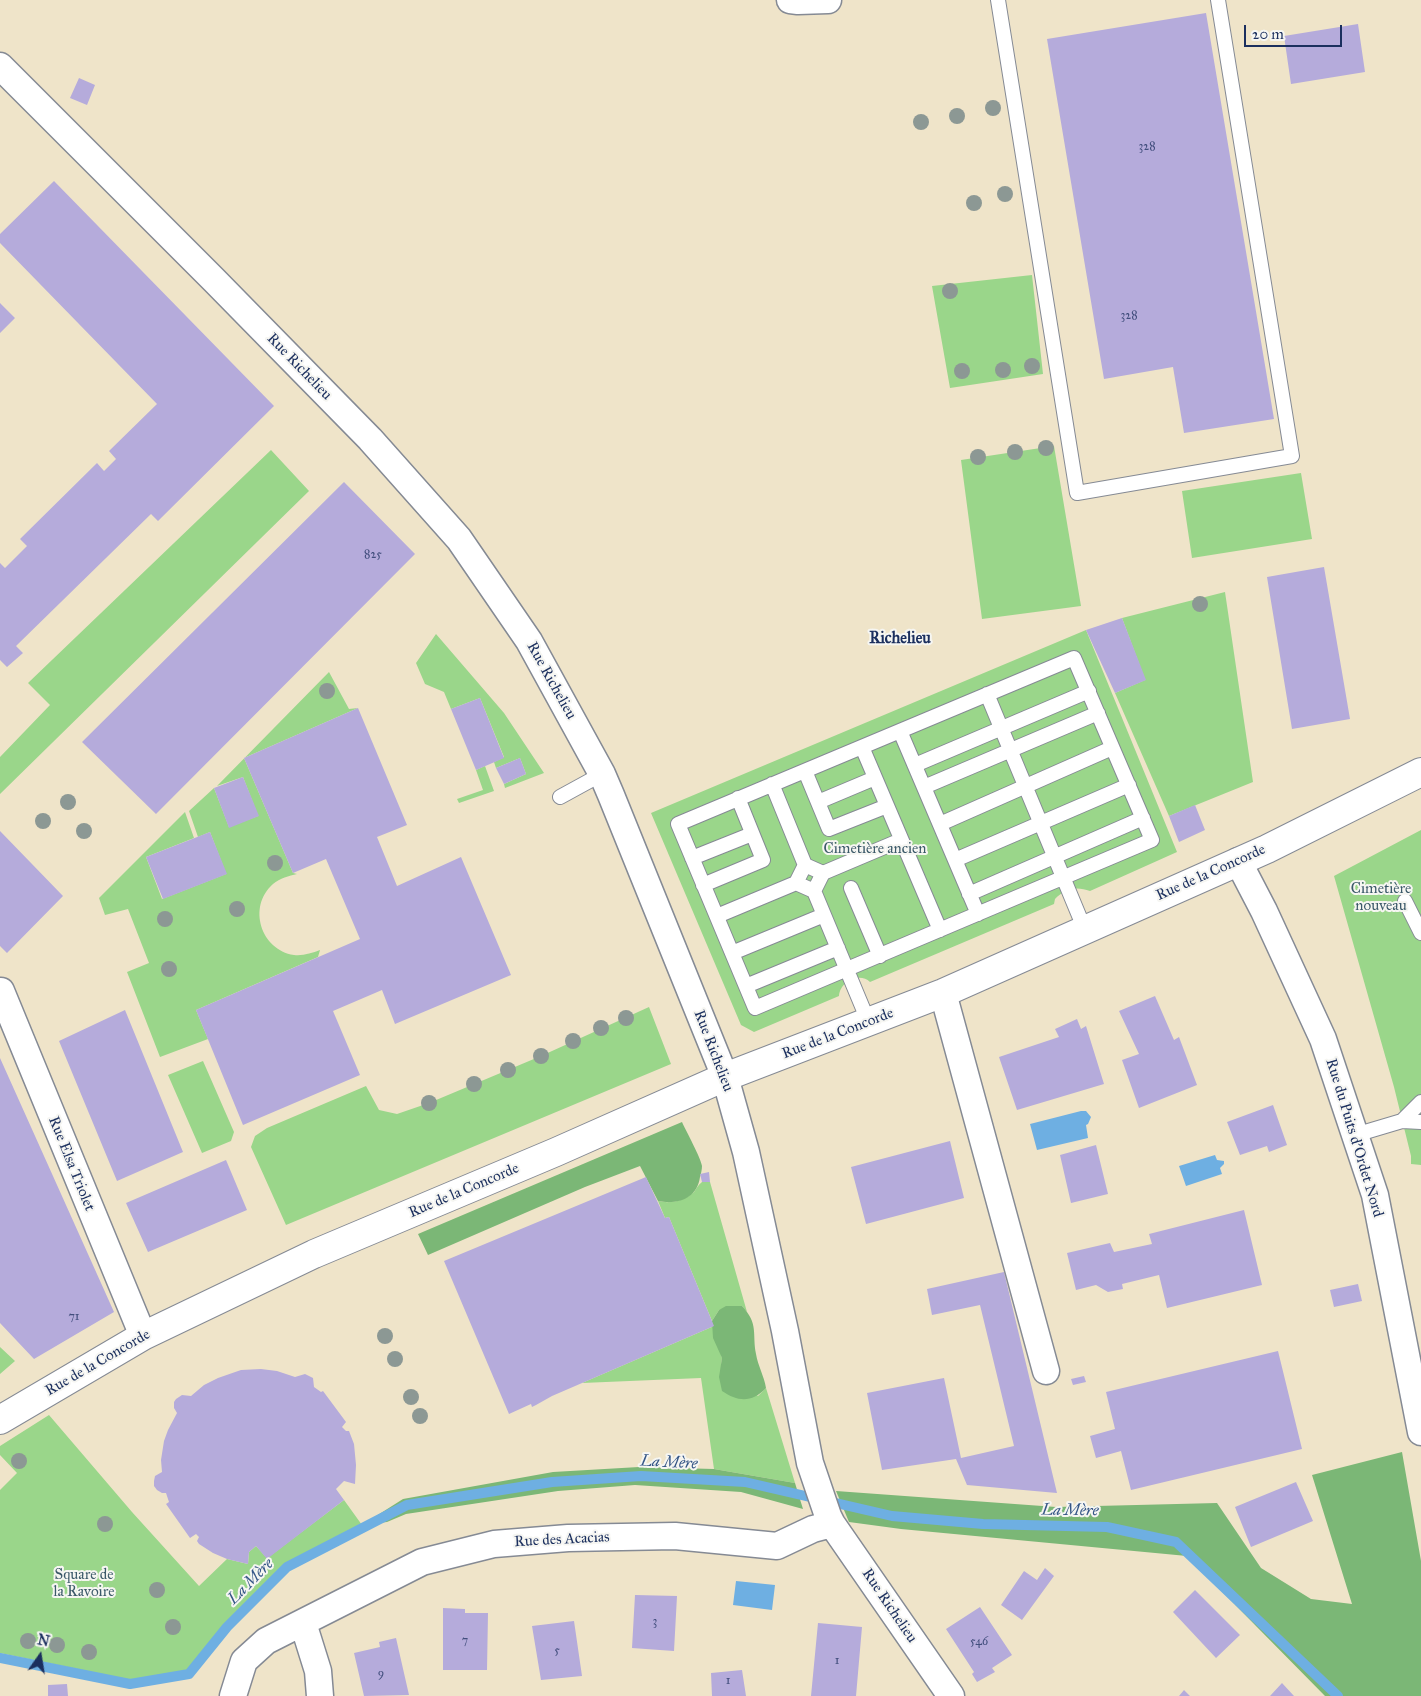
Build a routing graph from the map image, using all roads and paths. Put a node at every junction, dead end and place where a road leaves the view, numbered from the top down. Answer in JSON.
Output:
{"nodes":[{"id":1,"x":790,"y":0,"type":"edge"},
{"id":2,"x":828,"y":0,"type":"edge"},
{"id":3,"x":998,"y":0,"type":"edge"},
{"id":4,"x":1218,"y":0,"type":"edge"},
{"id":5,"x":0,"y":66,"type":"edge"},
{"id":6,"x":1088,"y":691,"type":"junction"},
{"id":7,"x":987,"y":694,"type":"junction"},
{"id":8,"x":1098,"y":713,"type":"junction"},
{"id":9,"x":1001,"y":728,"type":"junction"},
{"id":10,"x":900,"y":731,"type":"junction"},
{"id":11,"x":862,"y":747,"type":"junction"},
{"id":12,"x":1112,"y":748,"type":"junction"},
{"id":13,"x":1010,"y":750,"type":"junction"},
{"id":14,"x":914,"y":764,"type":"junction"},
{"id":15,"x":805,"y":771,"type":"junction"},
{"id":16,"x":1421,"y":772,"type":"edge"},
{"id":17,"x":602,"y":774,"type":"junction"},
{"id":18,"x":875,"y":778,"type":"junction"},
{"id":19,"x":772,"y":784,"type":"junction"},
{"id":20,"x":1129,"y":785,"type":"junction"},
{"id":21,"x":1026,"y":786,"type":"junction"},
{"id":22,"x":924,"y":787,"type":"junction"},
{"id":23,"x":560,"y":797,"type":"dead end"},
{"id":24,"x":738,"y":798,"type":"junction"},
{"id":25,"x":818,"y":802,"type":"junction"},
{"id":26,"x":887,"y":806,"type":"junction"},
{"id":27,"x":1143,"y":818,"type":"junction"},
{"id":28,"x":1041,"y":823,"type":"junction"},
{"id":29,"x":940,"y":824,"type":"junction"},
{"id":30,"x":752,"y":834,"type":"junction"},
{"id":31,"x":902,"y":840,"type":"junction"},
{"id":32,"x":1055,"y":856,"type":"junction"},
{"id":33,"x":692,"y":858,"type":"junction"},
{"id":34,"x":955,"y":860,"type":"junction"},
{"id":35,"x":1238,"y":861,"type":"junction"},
{"id":36,"x":805,"y":865,"type":"junction"},
{"id":37,"x":823,"y":873,"type":"junction"},
{"id":38,"x":1064,"y":878,"type":"junction"},
{"id":39,"x":796,"y":883,"type":"junction"},
{"id":40,"x":703,"y":884,"type":"junction"},
{"id":41,"x":852,"y":888,"type":"dead end"},
{"id":42,"x":814,"y":891,"type":"junction"},
{"id":43,"x":969,"y":894,"type":"junction"},
{"id":44,"x":1405,"y":902,"type":"dead end"},
{"id":45,"x":978,"y":914,"type":"junction"},
{"id":46,"x":824,"y":915,"type":"junction"},
{"id":47,"x":716,"y":916,"type":"junction"},
{"id":48,"x":940,"y":930,"type":"junction"},
{"id":49,"x":1085,"y":930,"type":"junction"},
{"id":50,"x":1421,"y":932,"type":"edge"},
{"id":51,"x":838,"y":948,"type":"junction"},
{"id":52,"x":732,"y":952,"type":"junction"},
{"id":53,"x":880,"y":956,"type":"junction"},
{"id":54,"x":847,"y":970,"type":"junction"},
{"id":55,"x":746,"y":986,"type":"junction"},
{"id":56,"x":0,"y":991,"type":"edge"},
{"id":57,"x":943,"y":993,"type":"junction"},
{"id":58,"x":869,"y":1022,"type":"junction"},
{"id":59,"x":725,"y":1077,"type":"junction"},
{"id":60,"x":1421,"y":1102,"type":"edge"},
{"id":61,"x":1402,"y":1121,"type":"junction"},
{"id":62,"x":1421,"y":1122,"type":"edge"},
{"id":63,"x":1355,"y":1135,"type":"junction"},
{"id":64,"x":143,"y":1336,"type":"junction"},
{"id":65,"x":1046,"y":1371,"type":"dead end"},
{"id":66,"x":0,"y":1420,"type":"edge"},
{"id":67,"x":1421,"y":1432,"type":"edge"},
{"id":68,"x":830,"y":1520,"type":"junction"},
{"id":69,"x":303,"y":1623,"type":"junction"},
{"id":70,"x":233,"y":1696,"type":"edge"},
{"id":71,"x":320,"y":1696,"type":"edge"},
{"id":72,"x":950,"y":1696,"type":"edge"}],
"edges":[{"from":1,"to":2,"type":"street"},
{"from":3,"to":4,"type":"lane"},
{"from":5,"to":17,"type":"street","name":"Rue Richelieu"},
{"from":6,"to":7,"type":"lane"},
{"from":6,"to":8,"type":"lane"},
{"from":6,"to":9,"type":"lane"},
{"from":7,"to":9,"type":"lane"},
{"from":7,"to":10,"type":"lane"},
{"from":8,"to":12,"type":"lane"},
{"from":8,"to":13,"type":"lane"},
{"from":9,"to":13,"type":"lane"},
{"from":9,"to":14,"type":"lane"},
{"from":10,"to":11,"type":"lane"},
{"from":10,"to":14,"type":"lane"},
{"from":11,"to":15,"type":"lane"},
{"from":11,"to":18,"type":"lane"},
{"from":12,"to":20,"type":"lane"},
{"from":12,"to":21,"type":"lane"},
{"from":13,"to":21,"type":"lane"},
{"from":13,"to":22,"type":"lane"},
{"from":14,"to":22,"type":"lane"},
{"from":15,"to":19,"type":"lane"},
{"from":15,"to":25,"type":"lane"},
{"from":16,"to":35,"type":"street","name":"Rue de la Concorde"},
{"from":17,"to":23,"type":"lane"},
{"from":17,"to":59,"type":"street","name":"Rue Richelieu"},
{"from":18,"to":25,"type":"lane"},
{"from":18,"to":26,"type":"lane"},
{"from":19,"to":24,"type":"lane"},
{"from":19,"to":36,"type":"lane"},
{"from":20,"to":27,"type":"lane"},
{"from":20,"to":28,"type":"lane"},
{"from":21,"to":28,"type":"lane"},
{"from":21,"to":29,"type":"lane"},
{"from":22,"to":29,"type":"lane"},
{"from":24,"to":30,"type":"lane"},
{"from":24,"to":33,"type":"lane"},
{"from":25,"to":26,"type":"lane"},
{"from":26,"to":31,"type":"lane"},
{"from":27,"to":32,"type":"lane"},
{"from":27,"to":38,"type":"lane"},
{"from":28,"to":32,"type":"lane"},
{"from":28,"to":34,"type":"lane"},
{"from":29,"to":34,"type":"lane"},
{"from":30,"to":33,"type":"lane"},
{"from":30,"to":40,"type":"lane"},
{"from":31,"to":37,"type":"lane"},
{"from":31,"to":48,"type":"lane"},
{"from":32,"to":38,"type":"lane"},
{"from":32,"to":43,"type":"lane"},
{"from":33,"to":40,"type":"lane"},
{"from":34,"to":43,"type":"lane"},
{"from":35,"to":49,"type":"street","name":"Rue de la Concorde"},
{"from":35,"to":63,"type":"street","name":"Rue du Puits d'Ordet Nord"},
{"from":36,"to":37,"type":"lane"},
{"from":36,"to":39,"type":"lane"},
{"from":37,"to":42,"type":"lane"},
{"from":38,"to":45,"type":"lane"},
{"from":38,"to":49,"type":"lane"},
{"from":39,"to":42,"type":"lane"},
{"from":39,"to":47,"type":"lane"},
{"from":40,"to":47,"type":"lane"},
{"from":41,"to":53,"type":"lane"},
{"from":42,"to":46,"type":"lane"},
{"from":43,"to":45,"type":"lane"},
{"from":44,"to":50,"type":"lane"},
{"from":45,"to":48,"type":"lane"},
{"from":46,"to":51,"type":"lane"},
{"from":46,"to":52,"type":"lane"},
{"from":47,"to":52,"type":"lane"},
{"from":48,"to":53,"type":"lane"},
{"from":49,"to":57,"type":"street","name":"Rue de la Concorde"},
{"from":51,"to":54,"type":"lane"},
{"from":51,"to":55,"type":"lane"},
{"from":52,"to":55,"type":"lane"},
{"from":53,"to":54,"type":"lane"},
{"from":54,"to":55,"type":"lane"},
{"from":54,"to":58,"type":"lane"},
{"from":56,"to":64,"type":"street","name":"Rue Elsa Triolet"},
{"from":57,"to":58,"type":"street","name":"Rue de la Concorde"},
{"from":57,"to":65,"type":"street"},
{"from":58,"to":59,"type":"street","name":"Rue de la Concorde"},
{"from":59,"to":64,"type":"street","name":"Rue de la Concorde"},
{"from":59,"to":68,"type":"street","name":"Rue Richelieu"},
{"from":60,"to":61,"type":"lane"},
{"from":61,"to":62,"type":"lane"},
{"from":61,"to":63,"type":"lane"},
{"from":63,"to":67,"type":"street","name":"Rue du Puits d'Ordet Nord"},
{"from":64,"to":66,"type":"street","name":"Rue de la Concorde"},
{"from":68,"to":69,"type":"street","name":"Rue des Acacias"},
{"from":68,"to":72,"type":"street","name":"Rue Richelieu"},
{"from":69,"to":70,"type":"street","name":"Rue des Acacias"},
{"from":69,"to":71,"type":"street"}]}
